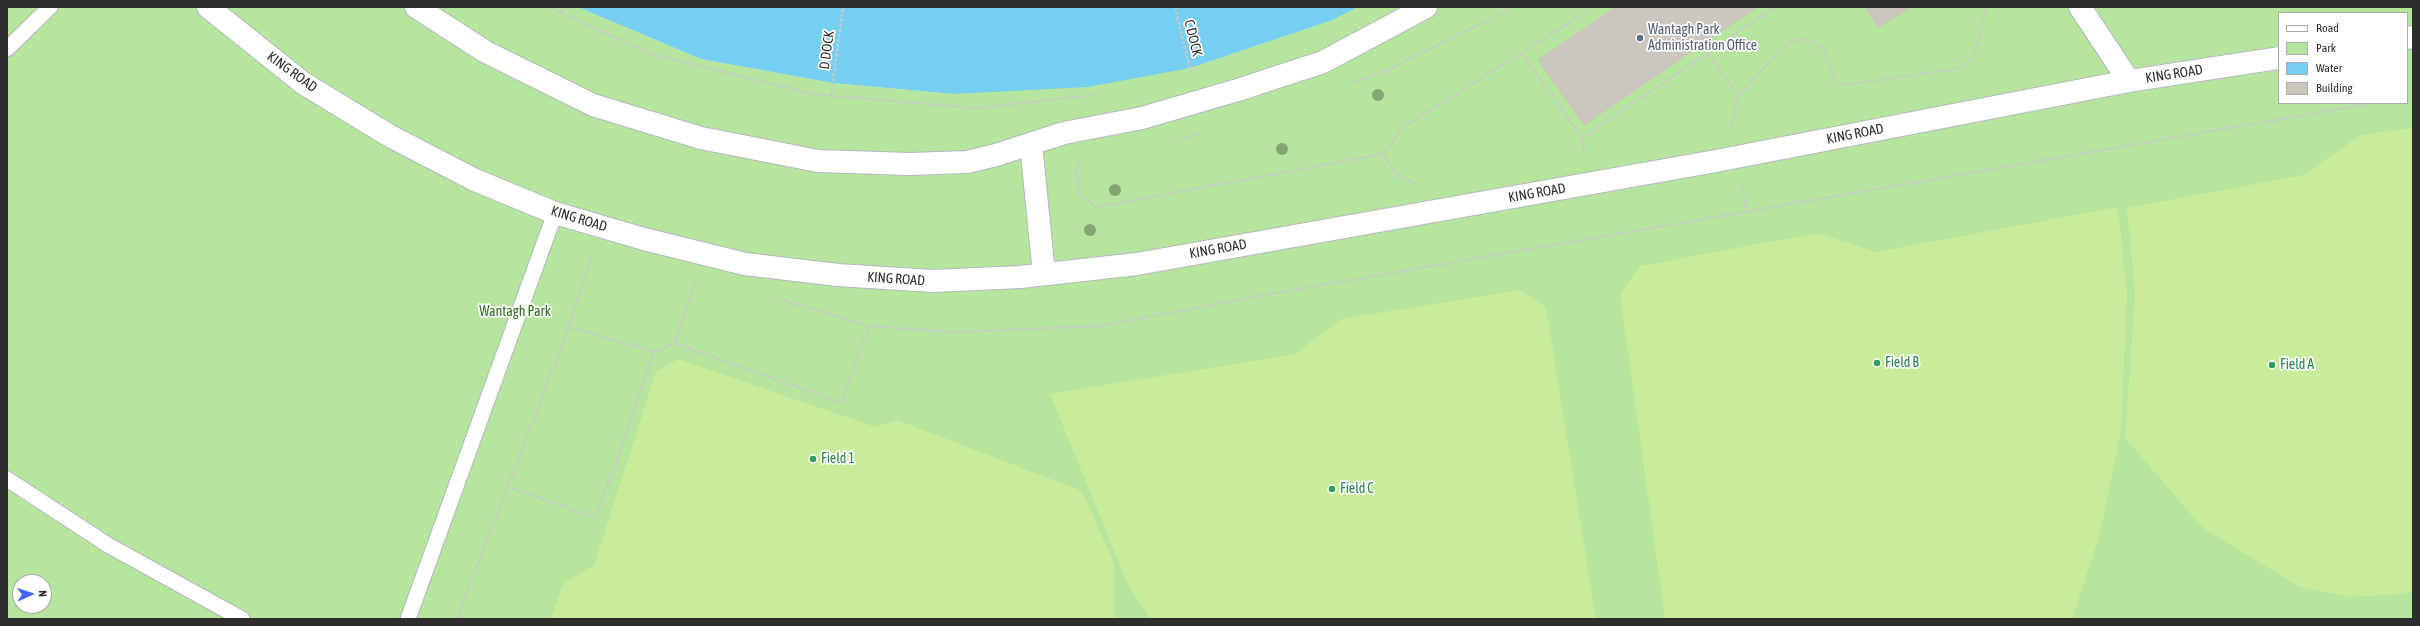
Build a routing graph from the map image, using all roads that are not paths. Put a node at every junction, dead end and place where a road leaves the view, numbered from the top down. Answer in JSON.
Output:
{"nodes":[{"id":1,"x":50,"y":7,"type":"edge"},
{"id":2,"x":208,"y":7,"type":"edge"},
{"id":3,"x":416,"y":7,"type":"edge"},
{"id":4,"x":1426,"y":7,"type":"edge"},
{"id":5,"x":2080,"y":7,"type":"edge"},
{"id":6,"x":7,"y":49,"type":"edge"},
{"id":7,"x":2278,"y":58,"type":"edge"},
{"id":8,"x":2129,"y":81,"type":"junction"},
{"id":9,"x":1031,"y":144,"type":"junction"},
{"id":10,"x":555,"y":213,"type":"junction"},
{"id":11,"x":1044,"y":274,"type":"junction"},
{"id":12,"x":7,"y":479,"type":"edge"},
{"id":13,"x":242,"y":619,"type":"edge"},
{"id":14,"x":408,"y":619,"type":"edge"}],
"edges":[{"from":1,"to":6,"type":"lane"},
{"from":2,"to":10,"type":"street","name":"KING ROAD"},
{"from":3,"to":9,"type":"street"},
{"from":4,"to":9,"type":"street"},
{"from":5,"to":8,"type":"street"},
{"from":7,"to":8,"type":"street","name":"KING ROAD"},
{"from":8,"to":11,"type":"street","name":"KING ROAD"},
{"from":9,"to":11,"type":"street"},
{"from":10,"to":11,"type":"street","name":"KING ROAD"},
{"from":10,"to":14,"type":"lane"},
{"from":12,"to":13,"type":"lane"}]}
